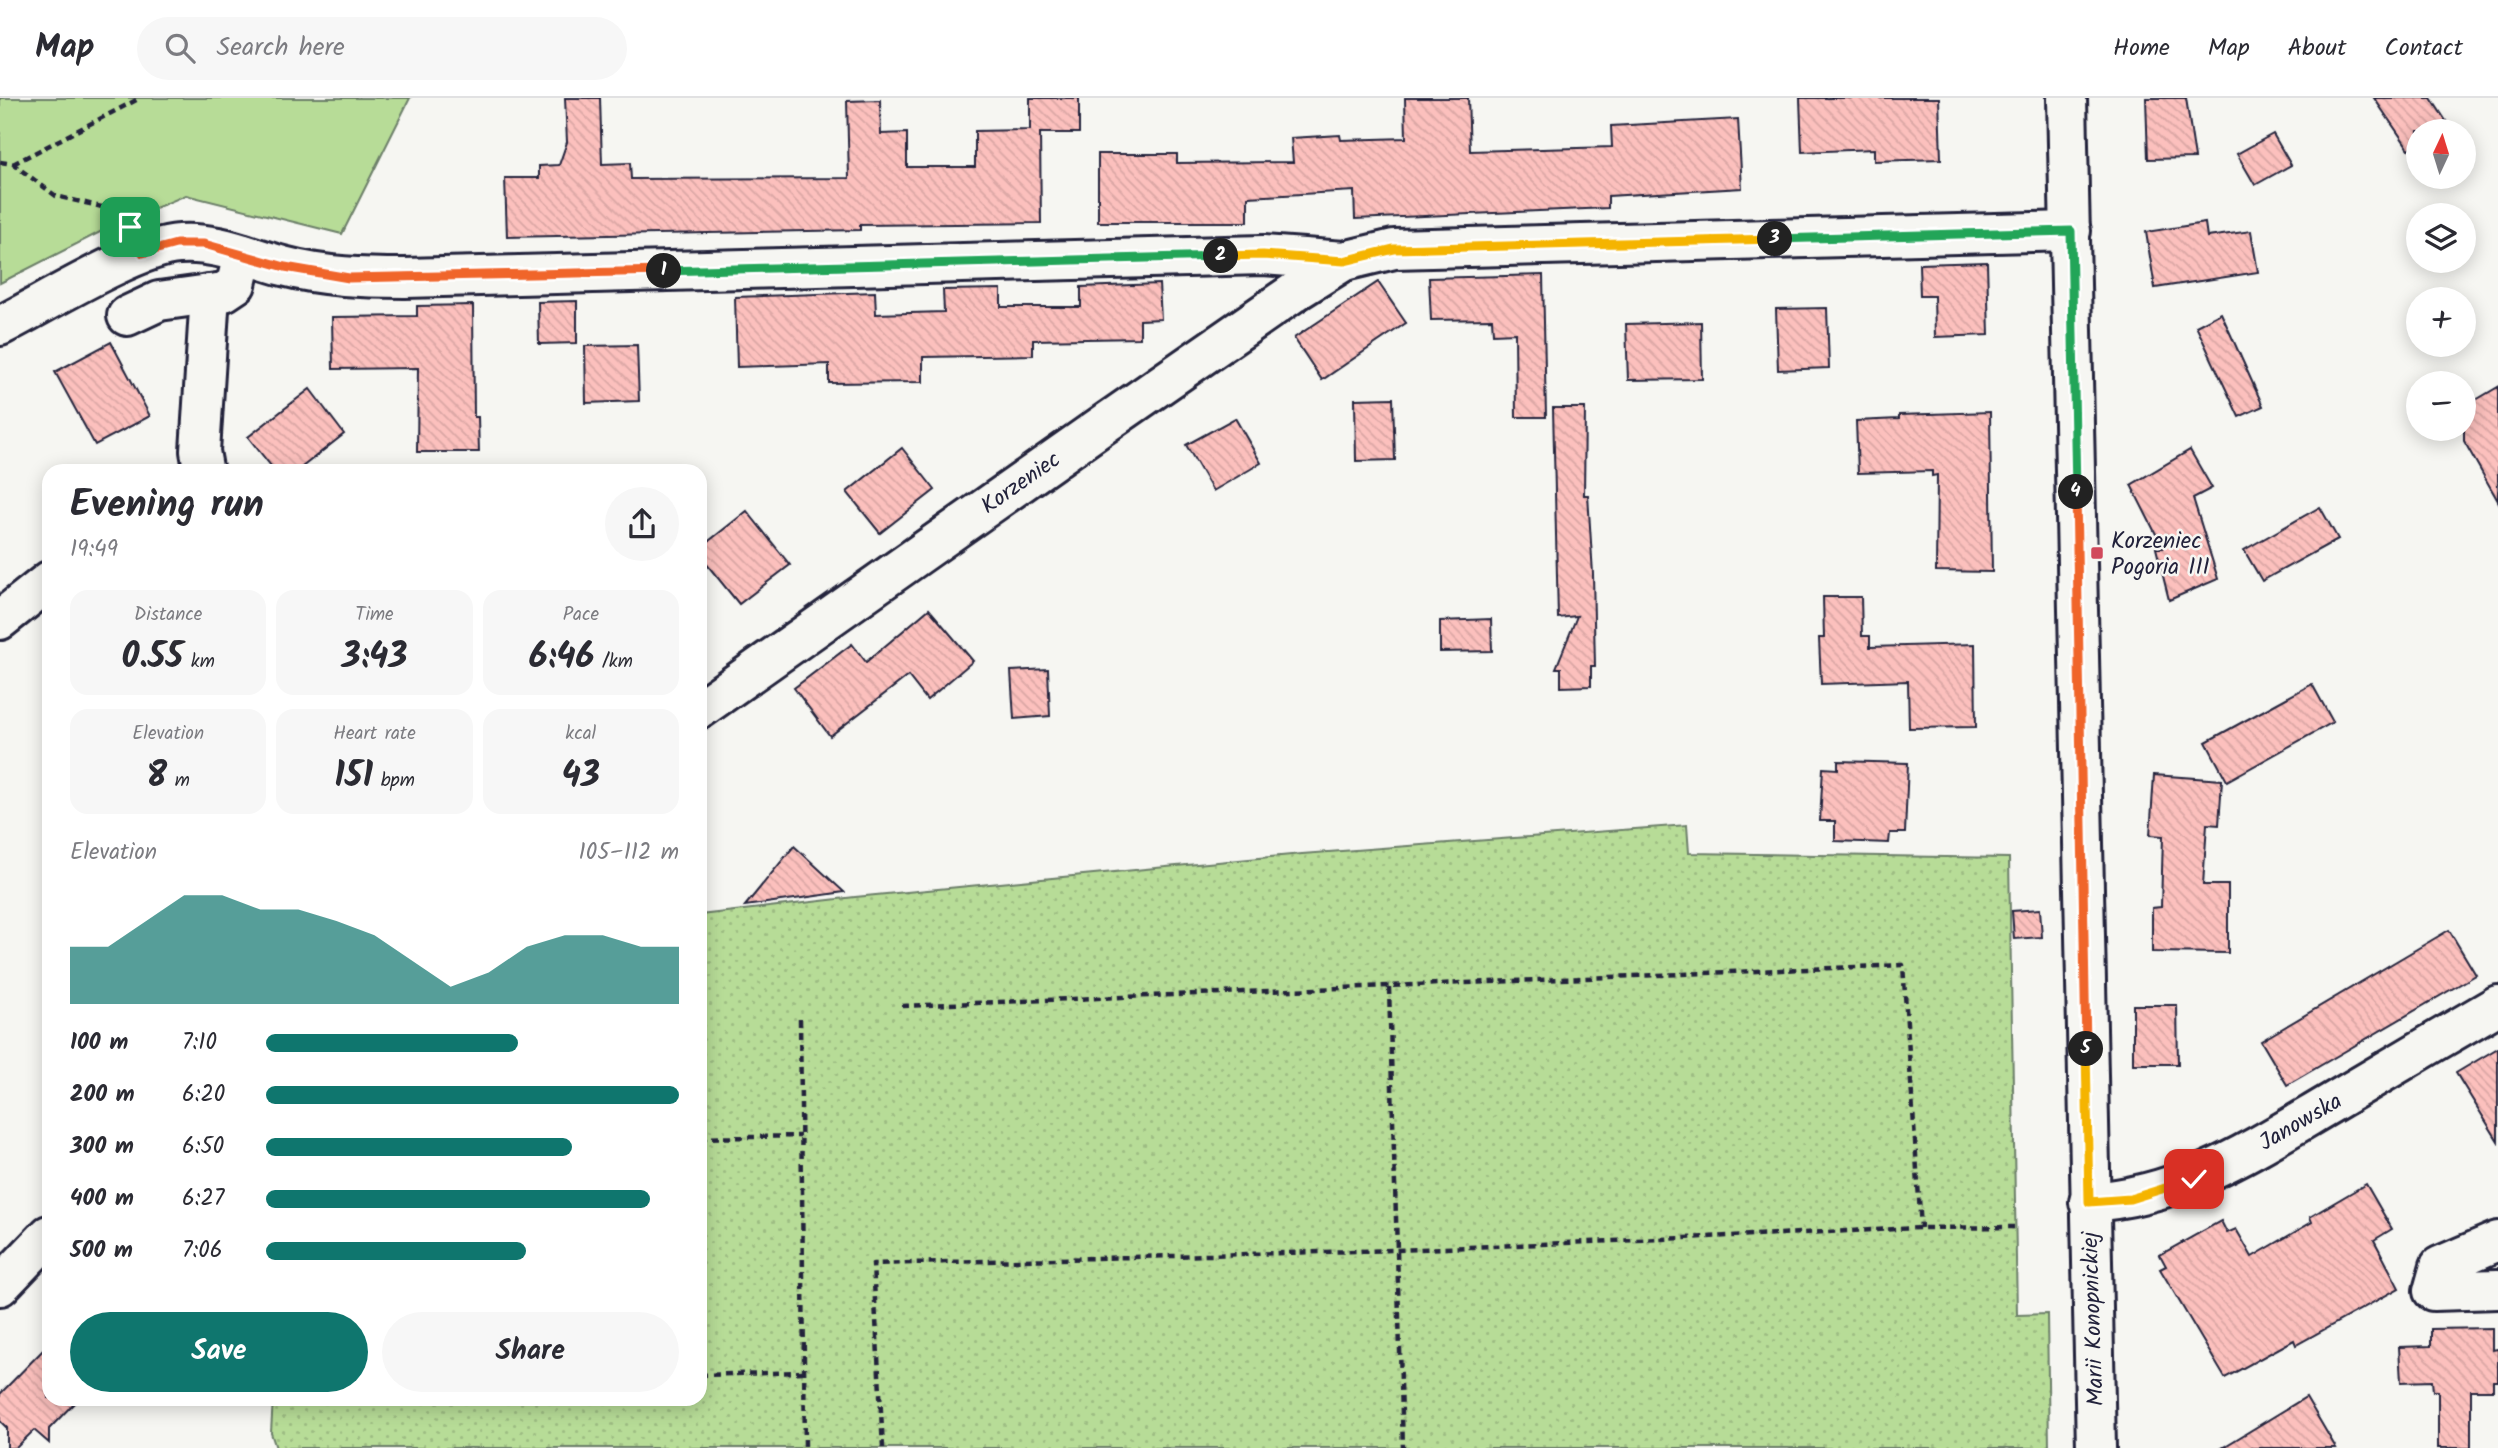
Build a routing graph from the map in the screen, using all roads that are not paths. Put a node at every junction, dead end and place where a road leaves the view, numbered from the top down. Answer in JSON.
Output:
{"nodes":[{"id":1,"x":2067,"y":98,"type":"edge"},
{"id":2,"x":2071,"y":231,"type":"junction"},
{"id":3,"x":243,"y":254,"type":"junction"},
{"id":4,"x":1344,"y":261,"type":"junction"},
{"id":5,"x":210,"y":294,"type":"junction"},
{"id":6,"x":127,"y":316,"type":"dead end"},
{"id":7,"x":0,"y":326,"type":"edge"},
{"id":8,"x":202,"y":464,"type":"edge"},
{"id":9,"x":42,"y":587,"type":"edge"},
{"id":10,"x":0,"y":620,"type":"edge"},
{"id":11,"x":707,"y":704,"type":"edge"},
{"id":12,"x":2498,"y":1005,"type":"edge"},
{"id":13,"x":2089,"y":1202,"type":"junction"},
{"id":14,"x":2498,"y":1241,"type":"edge"},
{"id":15,"x":42,"y":1243,"type":"edge"},
{"id":16,"x":0,"y":1286,"type":"edge"},
{"id":17,"x":2498,"y":1289,"type":"edge"},
{"id":18,"x":2096,"y":1448,"type":"edge"}],
"edges":[{"from":1,"to":2,"type":"street","name":"Marii Konopnickiej"},
{"from":2,"to":4,"type":"street"},
{"from":2,"to":13,"type":"street","name":"Marii Konopnickiej"},
{"from":3,"to":4,"type":"street"},
{"from":3,"to":5,"type":"street"},
{"from":3,"to":7,"type":"street"},
{"from":4,"to":11,"type":"street","name":"Korzeniec"},
{"from":5,"to":6,"type":"street"},
{"from":5,"to":8,"type":"street"},
{"from":9,"to":10,"type":"street"},
{"from":12,"to":13,"type":"street","name":"Janowska"},
{"from":13,"to":18,"type":"street","name":"Marii Konopnickiej"},
{"from":14,"to":17,"type":"street"},
{"from":15,"to":16,"type":"street"}]}
